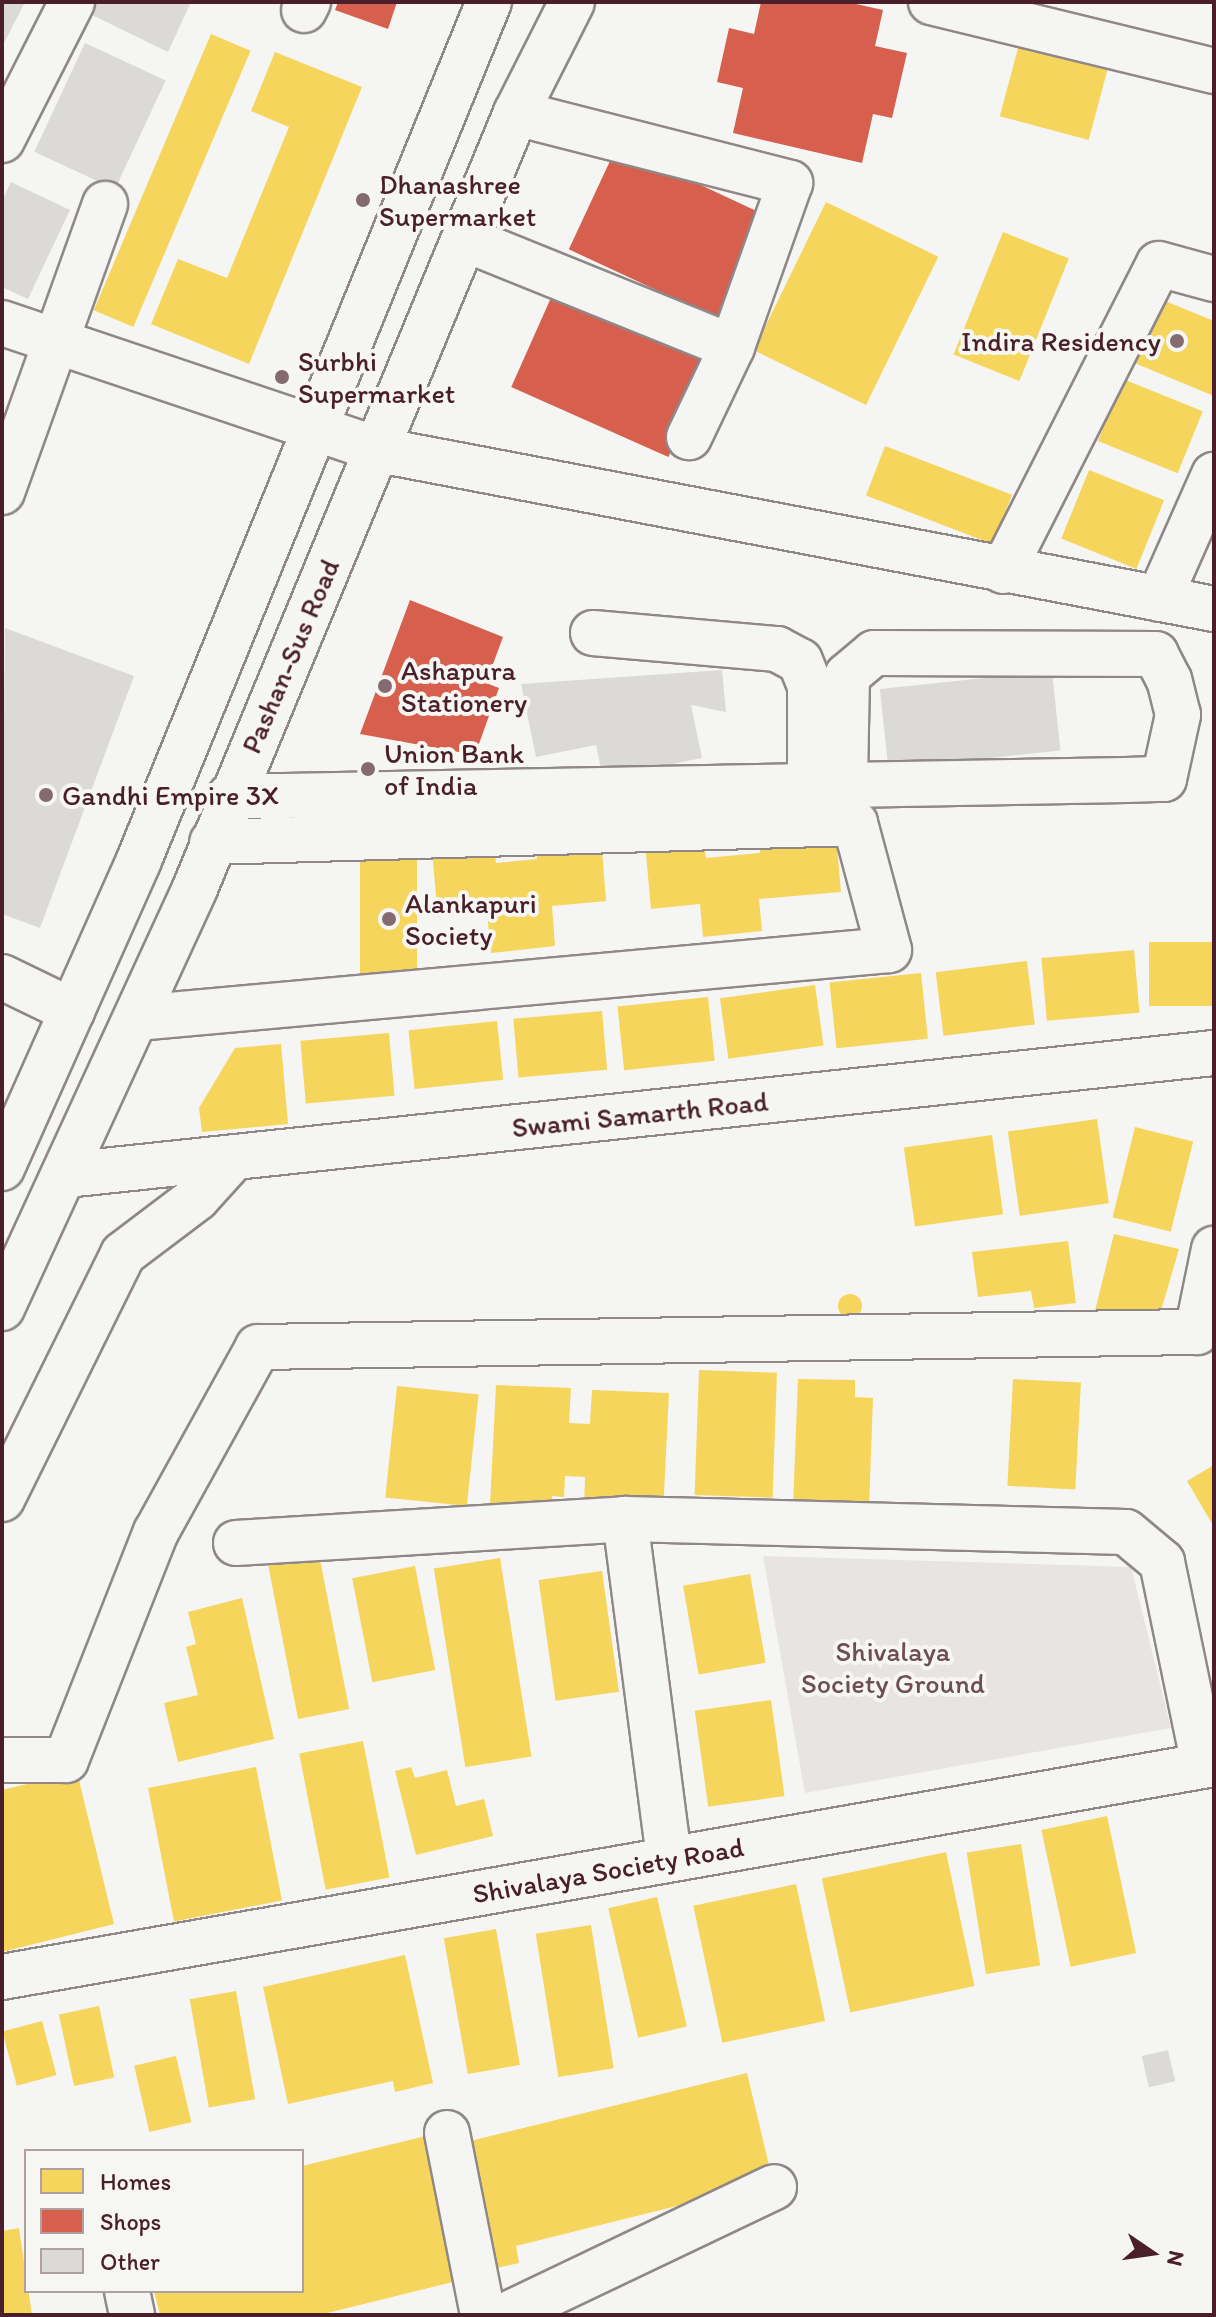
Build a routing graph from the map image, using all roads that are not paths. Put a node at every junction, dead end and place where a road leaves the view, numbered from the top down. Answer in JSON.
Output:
{"nodes":[{"id":1,"x":72,"y":2,"type":"edge"},
{"id":2,"x":489,"y":2,"type":"edge"},
{"id":3,"x":572,"y":2,"type":"edge"},
{"id":4,"x":931,"y":2,"type":"edge"},
{"id":5,"x":1214,"y":71,"type":"edge"},
{"id":6,"x":516,"y":113,"type":"junction"},
{"id":7,"x":2,"y":140,"type":"edge"},
{"id":8,"x":105,"y":204,"type":"dead end"},
{"id":9,"x":465,"y":239,"type":"junction"},
{"id":10,"x":1214,"y":279,"type":"edge"},
{"id":11,"x":2,"y":323,"type":"edge"},
{"id":12,"x":53,"y":340,"type":"junction"},
{"id":13,"x":732,"y":347,"type":"junction"},
{"id":14,"x":312,"y":427,"type":"junction"},
{"id":15,"x":689,"y":437,"type":"dead end"},
{"id":16,"x":379,"y":450,"type":"junction"},
{"id":17,"x":1214,"y":475,"type":"edge"},
{"id":18,"x":2,"y":492,"type":"edge"},
{"id":19,"x":1003,"y":571,"type":"junction"},
{"id":20,"x":1159,"y":599,"type":"junction"},
{"id":21,"x":1214,"y":609,"type":"edge"},
{"id":22,"x":593,"y":633,"type":"dead end"},
{"id":23,"x":828,"y":785,"type":"junction"},
{"id":24,"x":230,"y":796,"type":"junction"},
{"id":25,"x":212,"y":842,"type":"junction"},
{"id":26,"x":2,"y":977,"type":"edge"},
{"id":27,"x":72,"y":1011,"type":"junction"},
{"id":28,"x":137,"y":1018,"type":"junction"},
{"id":29,"x":1214,"y":1053,"type":"edge"},
{"id":30,"x":5,"y":1156,"type":"edge"},
{"id":31,"x":234,"y":1157,"type":"junction"},
{"id":32,"x":66,"y":1175,"type":"junction"},
{"id":33,"x":1214,"y":1249,"type":"edge"},
{"id":34,"x":2,"y":1308,"type":"edge"},
{"id":35,"x":2,"y":1499,"type":"edge"},
{"id":36,"x":625,"y":1519,"type":"junction"},
{"id":37,"x":236,"y":1543,"type":"dead end"},
{"id":38,"x":2,"y":1760,"type":"edge"},
{"id":39,"x":1209,"y":1764,"type":"edge"},
{"id":40,"x":651,"y":1862,"type":"junction"},
{"id":41,"x":2,"y":1977,"type":"edge"},
{"id":42,"x":447,"y":2133,"type":"dead end"},
{"id":43,"x":774,"y":2187,"type":"dead end"},
{"id":44,"x":127,"y":2293,"type":"edge"},
{"id":45,"x":132,"y":2315,"type":"edge"},
{"id":46,"x":483,"y":2315,"type":"edge"},
{"id":47,"x":506,"y":2315,"type":"edge"}],
"edges":[{"from":1,"to":7,"type":"street"},
{"from":2,"to":14,"type":"street"},
{"from":3,"to":6,"type":"street","name":"Pashan-Sus Road"},
{"from":4,"to":5,"type":"street"},
{"from":6,"to":9,"type":"street","name":"Pashan-Sus Road"},
{"from":6,"to":13,"type":"street"},
{"from":8,"to":12,"type":"street"},
{"from":9,"to":13,"type":"street"},
{"from":9,"to":16,"type":"street","name":"Pashan-Sus Road"},
{"from":10,"to":19,"type":"street"},
{"from":11,"to":12,"type":"street"},
{"from":12,"to":14,"type":"street"},
{"from":12,"to":18,"type":"street"},
{"from":13,"to":15,"type":"street"},
{"from":14,"to":16,"type":"street"},
{"from":14,"to":27,"type":"street"},
{"from":16,"to":19,"type":"street"},
{"from":16,"to":24,"type":"street","name":"Pashan-Sus Road"},
{"from":17,"to":20,"type":"street"},
{"from":19,"to":20,"type":"street"},
{"from":20,"to":21,"type":"street"},
{"from":22,"to":23,"type":"street"},
{"from":23,"to":23,"type":"street"},
{"from":23,"to":24,"type":"street"},
{"from":24,"to":25,"type":"street","name":"Pashan-Sus Road"},
{"from":25,"to":28,"type":"street","name":"Pashan-Sus Road"},
{"from":25,"to":28,"type":"street"},
{"from":26,"to":27,"type":"street"},
{"from":27,"to":30,"type":"street"},
{"from":28,"to":32,"type":"street","name":"Pashan-Sus Road"},
{"from":29,"to":31,"type":"street","name":"Swami Samarth Road"},
{"from":31,"to":32,"type":"street","name":"Swami Samarth Road"},
{"from":31,"to":35,"type":"street"},
{"from":32,"to":34,"type":"street","name":"Pashan-Sus Road"},
{"from":33,"to":38,"type":"street"},
{"from":36,"to":37,"type":"street"},
{"from":36,"to":39,"type":"street"},
{"from":36,"to":40,"type":"street"},
{"from":39,"to":40,"type":"street","name":"Shivalaya Society Road"},
{"from":40,"to":41,"type":"street","name":"Shivalaya Society Road"},
{"from":42,"to":46,"type":"street"},
{"from":43,"to":47,"type":"street"},
{"from":44,"to":45,"type":"street"}]}
